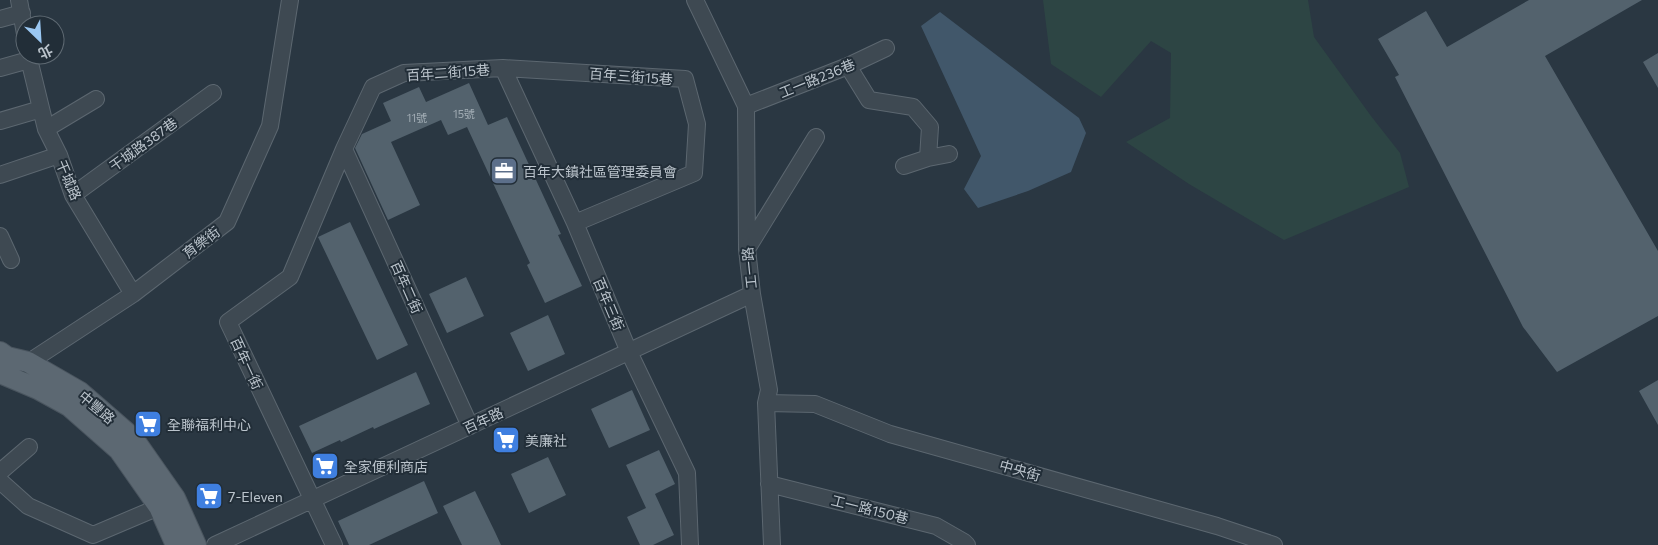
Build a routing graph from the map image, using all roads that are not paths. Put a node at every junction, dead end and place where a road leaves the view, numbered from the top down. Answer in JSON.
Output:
{"nodes":[{"id":1,"x":290,"y":0,"type":"edge"},
{"id":2,"x":696,"y":0,"type":"edge"},
{"id":3,"x":20,"y":7,"type":"edge"},
{"id":4,"x":0,"y":19,"type":"edge"},
{"id":5,"x":886,"y":48,"type":"dead end"},
{"id":6,"x":15,"y":62,"type":"edge"},
{"id":7,"x":31,"y":65,"type":"edge"},
{"id":8,"x":848,"y":66,"type":"junction"},
{"id":9,"x":0,"y":68,"type":"edge"},
{"id":10,"x":503,"y":68,"type":"junction"},
{"id":11,"x":213,"y":93,"type":"dead end"},
{"id":12,"x":96,"y":99,"type":"dead end"},
{"id":13,"x":746,"y":106,"type":"junction"},
{"id":14,"x":41,"y":109,"type":"junction"},
{"id":15,"x":0,"y":121,"type":"edge"},
{"id":16,"x":46,"y":129,"type":"junction"},
{"id":17,"x":816,"y":137,"type":"dead end"},
{"id":18,"x":344,"y":148,"type":"junction"},
{"id":19,"x":949,"y":154,"type":"dead end"},
{"id":20,"x":59,"y":155,"type":"junction"},
{"id":21,"x":928,"y":158,"type":"junction"},
{"id":22,"x":904,"y":166,"type":"dead end"},
{"id":23,"x":0,"y":175,"type":"edge"},
{"id":24,"x":73,"y":195,"type":"junction"},
{"id":25,"x":575,"y":223,"type":"junction"},
{"id":26,"x":0,"y":236,"type":"edge"},
{"id":27,"x":747,"y":249,"type":"junction"},
{"id":28,"x":11,"y":260,"type":"dead end"},
{"id":29,"x":133,"y":294,"type":"junction"},
{"id":30,"x":752,"y":294,"type":"junction"},
{"id":31,"x":0,"y":352,"type":"edge"},
{"id":32,"x":629,"y":352,"type":"junction"},
{"id":33,"x":28,"y":362,"type":"junction"},
{"id":34,"x":3,"y":377,"type":"edge"},
{"id":35,"x":766,"y":403,"type":"junction"},
{"id":36,"x":470,"y":426,"type":"junction"},
{"id":37,"x":29,"y":447,"type":"dead end"},
{"id":38,"x":0,"y":472,"type":"edge"},
{"id":39,"x":0,"y":481,"type":"edge"},
{"id":40,"x":769,"y":484,"type":"junction"},
{"id":41,"x":312,"y":500,"type":"junction"},
{"id":42,"x":159,"y":507,"type":"junction"},
{"id":43,"x":1234,"y":539,"type":"edge"},
{"id":44,"x":176,"y":545,"type":"edge"},
{"id":45,"x":196,"y":545,"type":"edge"},
{"id":46,"x":215,"y":545,"type":"edge"},
{"id":47,"x":334,"y":545,"type":"edge"},
{"id":48,"x":690,"y":545,"type":"edge"},
{"id":49,"x":772,"y":545,"type":"edge"},
{"id":50,"x":967,"y":545,"type":"edge"},
{"id":51,"x":1274,"y":545,"type":"edge"}],
"edges":[{"from":1,"to":29,"type":"street","name":"育樂街"},
{"from":2,"to":13,"type":"street","name":"工一路"},
{"from":3,"to":4,"type":"street"},
{"from":5,"to":8,"type":"street","name":"工一路236巷"},
{"from":6,"to":9,"type":"street"},
{"from":7,"to":14,"type":"street","name":"干城路"},
{"from":8,"to":13,"type":"street","name":"工一路236巷"},
{"from":8,"to":21,"type":"street"},
{"from":10,"to":18,"type":"street","name":"百年二街15巷"},
{"from":10,"to":25,"type":"street","name":"百年三街"},
{"from":10,"to":25,"type":"street","name":"百年三街15巷"},
{"from":11,"to":24,"type":"street","name":"干城路387巷"},
{"from":12,"to":16,"type":"street"},
{"from":13,"to":27,"type":"street","name":"工一路"},
{"from":14,"to":15,"type":"street"},
{"from":14,"to":16,"type":"street","name":"干城路"},
{"from":16,"to":20,"type":"street","name":"干城路"},
{"from":17,"to":27,"type":"street"},
{"from":18,"to":36,"type":"street","name":"百年二街"},
{"from":18,"to":41,"type":"street","name":"百年一街"},
{"from":19,"to":21,"type":"street"},
{"from":20,"to":23,"type":"street"},
{"from":20,"to":24,"type":"street","name":"干城路"},
{"from":21,"to":22,"type":"street"},
{"from":24,"to":29,"type":"street","name":"干城路"},
{"from":25,"to":32,"type":"street","name":"百年三街"},
{"from":26,"to":28,"type":"street"},
{"from":27,"to":30,"type":"street","name":"工一路"},
{"from":29,"to":33,"type":"street","name":"育樂街"},
{"from":30,"to":32,"type":"street","name":"百年路"},
{"from":30,"to":35,"type":"street","name":"工一路"},
{"from":31,"to":33,"type":"main road","name":"中豐路"},
{"from":32,"to":36,"type":"street","name":"百年路"},
{"from":32,"to":48,"type":"street","name":"百年三街"},
{"from":33,"to":34,"type":"street","name":"育樂街"},
{"from":33,"to":45,"type":"main road","name":"中豐路"},
{"from":34,"to":42,"type":"main road","name":"中豐路"},
{"from":35,"to":40,"type":"street","name":"工一路"},
{"from":35,"to":43,"type":"street","name":"中央街"},
{"from":36,"to":41,"type":"street","name":"百年路"},
{"from":37,"to":38,"type":"street"},
{"from":39,"to":42,"type":"street"},
{"from":40,"to":49,"type":"street","name":"工一路"},
{"from":40,"to":50,"type":"street","name":"工一路150巷"},
{"from":41,"to":46,"type":"street","name":"百年路"},
{"from":41,"to":47,"type":"street","name":"百年一街"},
{"from":42,"to":44,"type":"main road","name":"中豐路"},
{"from":43,"to":51,"type":"street","name":"中央街"}]}
